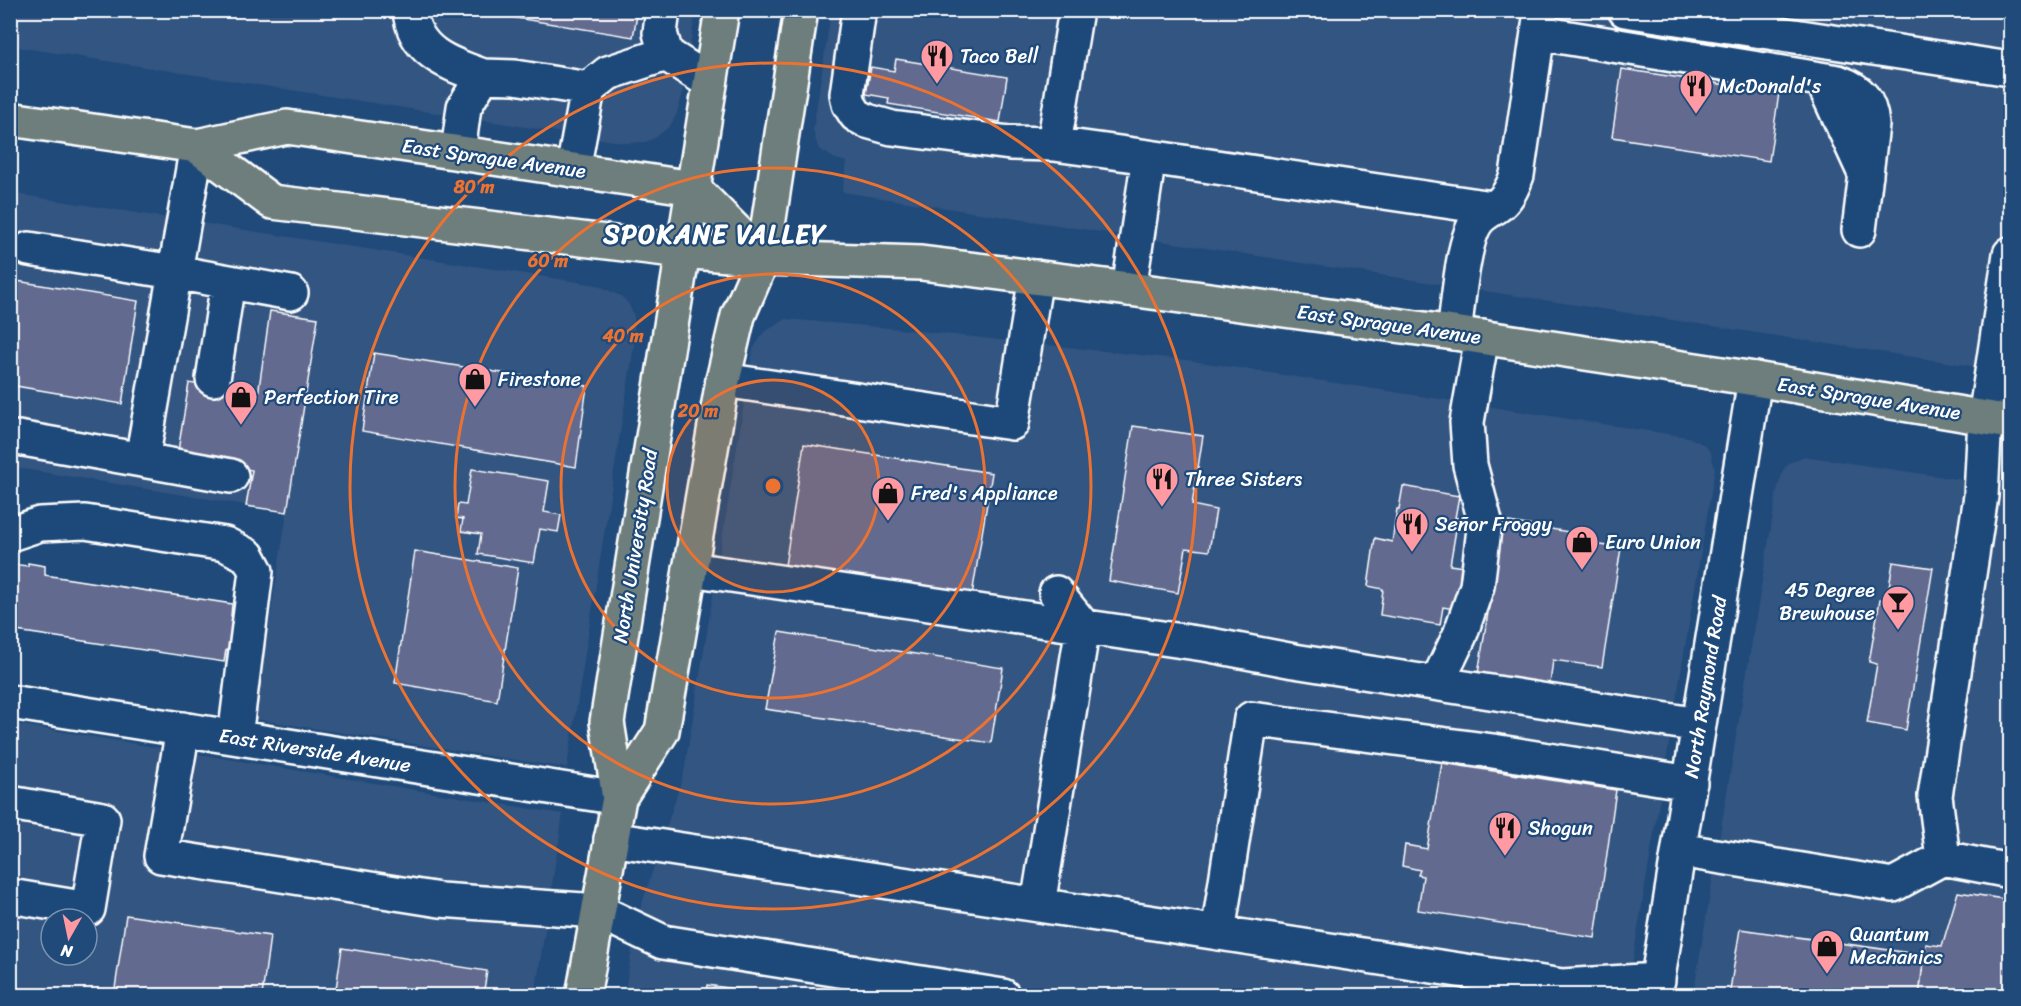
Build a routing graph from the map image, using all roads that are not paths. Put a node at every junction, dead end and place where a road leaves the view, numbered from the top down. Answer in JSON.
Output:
{"nodes":[{"id":1,"x":410,"y":10,"type":"edge"},
{"id":2,"x":663,"y":10,"type":"edge"},
{"id":3,"x":722,"y":10,"type":"edge"},
{"id":4,"x":801,"y":10,"type":"edge"},
{"id":5,"x":859,"y":10,"type":"edge"},
{"id":6,"x":1625,"y":10,"type":"edge"},
{"id":7,"x":1069,"y":12,"type":"edge"},
{"id":8,"x":1540,"y":22,"type":"edge"},
{"id":9,"x":666,"y":54,"type":"junction"},
{"id":10,"x":2010,"y":69,"type":"edge"},
{"id":11,"x":483,"y":76,"type":"junction"},
{"id":12,"x":710,"y":82,"type":"junction"},
{"id":13,"x":588,"y":89,"type":"junction"},
{"id":14,"x":10,"y":118,"type":"edge"},
{"id":15,"x":1054,"y":144,"type":"junction"},
{"id":16,"x":197,"y":146,"type":"junction"},
{"id":17,"x":458,"y":152,"type":"junction"},
{"id":18,"x":1149,"y":157,"type":"junction"},
{"id":19,"x":573,"y":170,"type":"junction"},
{"id":20,"x":693,"y":188,"type":"junction"},
{"id":21,"x":1492,"y":208,"type":"junction"},
{"id":22,"x":1859,"y":230,"type":"dead end"},
{"id":23,"x":29,"y":249,"type":"dead end"},
{"id":24,"x":682,"y":251,"type":"junction"},
{"id":25,"x":2010,"y":254,"type":"edge"},
{"id":26,"x":763,"y":258,"type":"junction"},
{"id":27,"x":174,"y":272,"type":"junction"},
{"id":28,"x":1036,"y":277,"type":"junction"},
{"id":29,"x":228,"y":282,"type":"junction"},
{"id":30,"x":2008,"y":288,"type":"edge"},
{"id":31,"x":1129,"y":289,"type":"junction"},
{"id":32,"x":291,"y":293,"type":"dead end"},
{"id":33,"x":1468,"y":335,"type":"junction"},
{"id":34,"x":213,"y":379,"type":"dead end"},
{"id":35,"x":1755,"y":379,"type":"junction"},
{"id":36,"x":723,"y":380,"type":"junction"},
{"id":37,"x":1997,"y":420,"type":"edge"},
{"id":38,"x":18,"y":438,"type":"dead end"},
{"id":39,"x":142,"y":460,"type":"junction"},
{"id":40,"x":231,"y":476,"type":"dead end"},
{"id":41,"x":10,"y":534,"type":"edge"},
{"id":42,"x":690,"y":569,"type":"junction"},
{"id":43,"x":1056,"y":593,"type":"dead end"},
{"id":44,"x":1083,"y":626,"type":"junction"},
{"id":45,"x":1437,"y":683,"type":"junction"},
{"id":46,"x":10,"y":702,"type":"edge"},
{"id":47,"x":1699,"y":725,"type":"junction"},
{"id":48,"x":183,"y":729,"type":"junction"},
{"id":49,"x":235,"y":737,"type":"junction"},
{"id":50,"x":1690,"y":783,"type":"junction"},
{"id":51,"x":620,"y":798,"type":"junction"},
{"id":52,"x":10,"y":803,"type":"edge"},
{"id":53,"x":611,"y":839,"type":"junction"},
{"id":54,"x":1678,"y":850,"type":"junction"},
{"id":55,"x":1943,"y":858,"type":"junction"},
{"id":56,"x":2010,"y":871,"type":"edge"},
{"id":57,"x":10,"y":896,"type":"edge"},
{"id":58,"x":1038,"y":905,"type":"junction"},
{"id":59,"x":597,"y":911,"type":"junction"},
{"id":60,"x":1218,"y":933,"type":"junction"},
{"id":61,"x":1656,"y":988,"type":"edge"},
{"id":62,"x":583,"y":996,"type":"edge"},
{"id":63,"x":1003,"y":996,"type":"edge"}],
"edges":[{"from":1,"to":11,"type":"street"},
{"from":2,"to":9,"type":"street"},
{"from":3,"to":12,"type":"main road","name":"North University Road"},
{"from":4,"to":26,"type":"main road","name":"North University Road"},
{"from":5,"to":15,"type":"street"},
{"from":6,"to":10,"type":"street"},
{"from":7,"to":15,"type":"street"},
{"from":8,"to":21,"type":"street"},
{"from":8,"to":22,"type":"street"},
{"from":9,"to":12,"type":"street"},
{"from":9,"to":13,"type":"street"},
{"from":11,"to":13,"type":"street"},
{"from":11,"to":17,"type":"street"},
{"from":12,"to":20,"type":"main road","name":"North University Road"},
{"from":13,"to":19,"type":"street"},
{"from":14,"to":16,"type":"main road","name":"East Sprague Avenue"},
{"from":15,"to":18,"type":"street"},
{"from":16,"to":17,"type":"main road","name":"East Sprague Avenue"},
{"from":16,"to":24,"type":"main road","name":"East Sprague Avenue"},
{"from":16,"to":27,"type":"street"},
{"from":17,"to":19,"type":"main road","name":"East Sprague Avenue"},
{"from":18,"to":21,"type":"street"},
{"from":18,"to":31,"type":"street"},
{"from":19,"to":20,"type":"main road","name":"East Sprague Avenue"},
{"from":20,"to":24,"type":"main road","name":"North University Road"},
{"from":20,"to":26,"type":"main road"},
{"from":21,"to":33,"type":"street"},
{"from":23,"to":27,"type":"street"},
{"from":24,"to":26,"type":"main road","name":"East Sprague Avenue"},
{"from":24,"to":51,"type":"main road","name":"North University Road"},
{"from":25,"to":30,"type":"street"},
{"from":26,"to":28,"type":"main road","name":"East Sprague Avenue"},
{"from":26,"to":36,"type":"main road","name":"North University Road"},
{"from":27,"to":29,"type":"street"},
{"from":27,"to":39,"type":"street"},
{"from":28,"to":31,"type":"main road","name":"East Sprague Avenue"},
{"from":28,"to":36,"type":"street"},
{"from":29,"to":32,"type":"street"},
{"from":29,"to":34,"type":"street"},
{"from":30,"to":37,"type":"street"},
{"from":31,"to":33,"type":"main road","name":"East Sprague Avenue"},
{"from":33,"to":35,"type":"main road","name":"East Sprague Avenue"},
{"from":33,"to":45,"type":"street"},
{"from":35,"to":37,"type":"main road","name":"East Sprague Avenue"},
{"from":35,"to":47,"type":"street","name":"North Raymond Road"},
{"from":36,"to":42,"type":"main road","name":"North University Road"},
{"from":37,"to":55,"type":"street"},
{"from":38,"to":39,"type":"street"},
{"from":39,"to":40,"type":"street"},
{"from":41,"to":49,"type":"street"},
{"from":42,"to":44,"type":"street"},
{"from":42,"to":51,"type":"main road","name":"North University Road"},
{"from":43,"to":44,"type":"street"},
{"from":44,"to":45,"type":"street"},
{"from":44,"to":58,"type":"street"},
{"from":45,"to":47,"type":"street"},
{"from":46,"to":48,"type":"street","name":"East Riverside Avenue"},
{"from":47,"to":50,"type":"street","name":"North Raymond Road"},
{"from":48,"to":49,"type":"street","name":"East Riverside Avenue"},
{"from":48,"to":59,"type":"street"},
{"from":49,"to":51,"type":"street","name":"East Riverside Avenue"},
{"from":50,"to":54,"type":"street","name":"North Raymond Road"},
{"from":50,"to":60,"type":"street"},
{"from":51,"to":53,"type":"main road","name":"North University Road"},
{"from":52,"to":57,"type":"street"},
{"from":53,"to":58,"type":"street"},
{"from":53,"to":59,"type":"main road","name":"North University Road"},
{"from":54,"to":55,"type":"street"},
{"from":54,"to":61,"type":"street","name":"North Raymond Road"},
{"from":55,"to":56,"type":"street"},
{"from":58,"to":60,"type":"street"},
{"from":59,"to":62,"type":"main road","name":"North University Road"},
{"from":59,"to":63,"type":"street"},
{"from":60,"to":61,"type":"street"}]}
